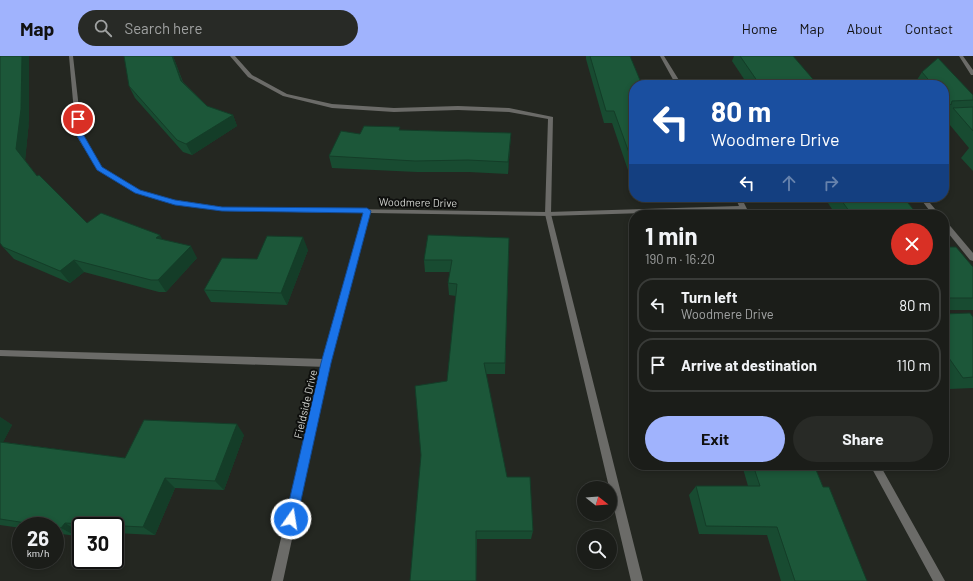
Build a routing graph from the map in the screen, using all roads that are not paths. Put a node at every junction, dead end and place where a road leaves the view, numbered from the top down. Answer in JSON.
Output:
{"nodes":[{"id":1,"x":71,"y":56,"type":"edge"},
{"id":2,"x":232,"y":56,"type":"edge"},
{"id":3,"x":662,"y":56,"type":"edge"},
{"id":4,"x":961,"y":56,"type":"edge"},
{"id":5,"x":973,"y":74,"type":"edge"},
{"id":6,"x":677,"y":80,"type":"edge"},
{"id":7,"x":973,"y":115,"type":"edge"},
{"id":8,"x":949,"y":116,"type":"edge"},
{"id":9,"x":740,"y":202,"type":"edge"},
{"id":10,"x":926,"y":202,"type":"edge"},
{"id":11,"x":743,"y":208,"type":"joint"},
{"id":12,"x":678,"y":210,"type":"edge"},
{"id":13,"x":933,"y":210,"type":"edge"},
{"id":14,"x":367,"y":211,"type":"junction"},
{"id":15,"x":629,"y":212,"type":"edge"},
{"id":16,"x":548,"y":214,"type":"junction"},
{"id":17,"x":949,"y":229,"type":"edge"},
{"id":18,"x":973,"y":258,"type":"edge"},
{"id":19,"x":0,"y":353,"type":"edge"},
{"id":20,"x":326,"y":363,"type":"junction"},
{"id":21,"x":878,"y":470,"type":"edge"},
{"id":22,"x":277,"y":581,"type":"edge"},
{"id":23,"x":637,"y":581,"type":"edge"},
{"id":24,"x":939,"y":581,"type":"edge"}],
"edges":[{"from":1,"to":14,"type":"street","name":"Woodmere Drive"},
{"from":2,"to":16,"type":"street"},
{"from":3,"to":6,"type":"street"},
{"from":4,"to":5,"type":"street"},
{"from":7,"to":8,"type":"street"},
{"from":9,"to":11,"type":"street"},
{"from":10,"to":13,"type":"street"},
{"from":11,"to":12,"type":"street","name":"Woodmere Drive"},
{"from":14,"to":16,"type":"street","name":"Woodmere Drive"},
{"from":14,"to":20,"type":"street","name":"Fieldside Drive"},
{"from":15,"to":16,"type":"street","name":"Woodmere Drive"},
{"from":16,"to":23,"type":"street"},
{"from":17,"to":18,"type":"street"},
{"from":19,"to":20,"type":"street"},
{"from":20,"to":22,"type":"street","name":"Fieldside Drive"},
{"from":21,"to":24,"type":"street"}]}
